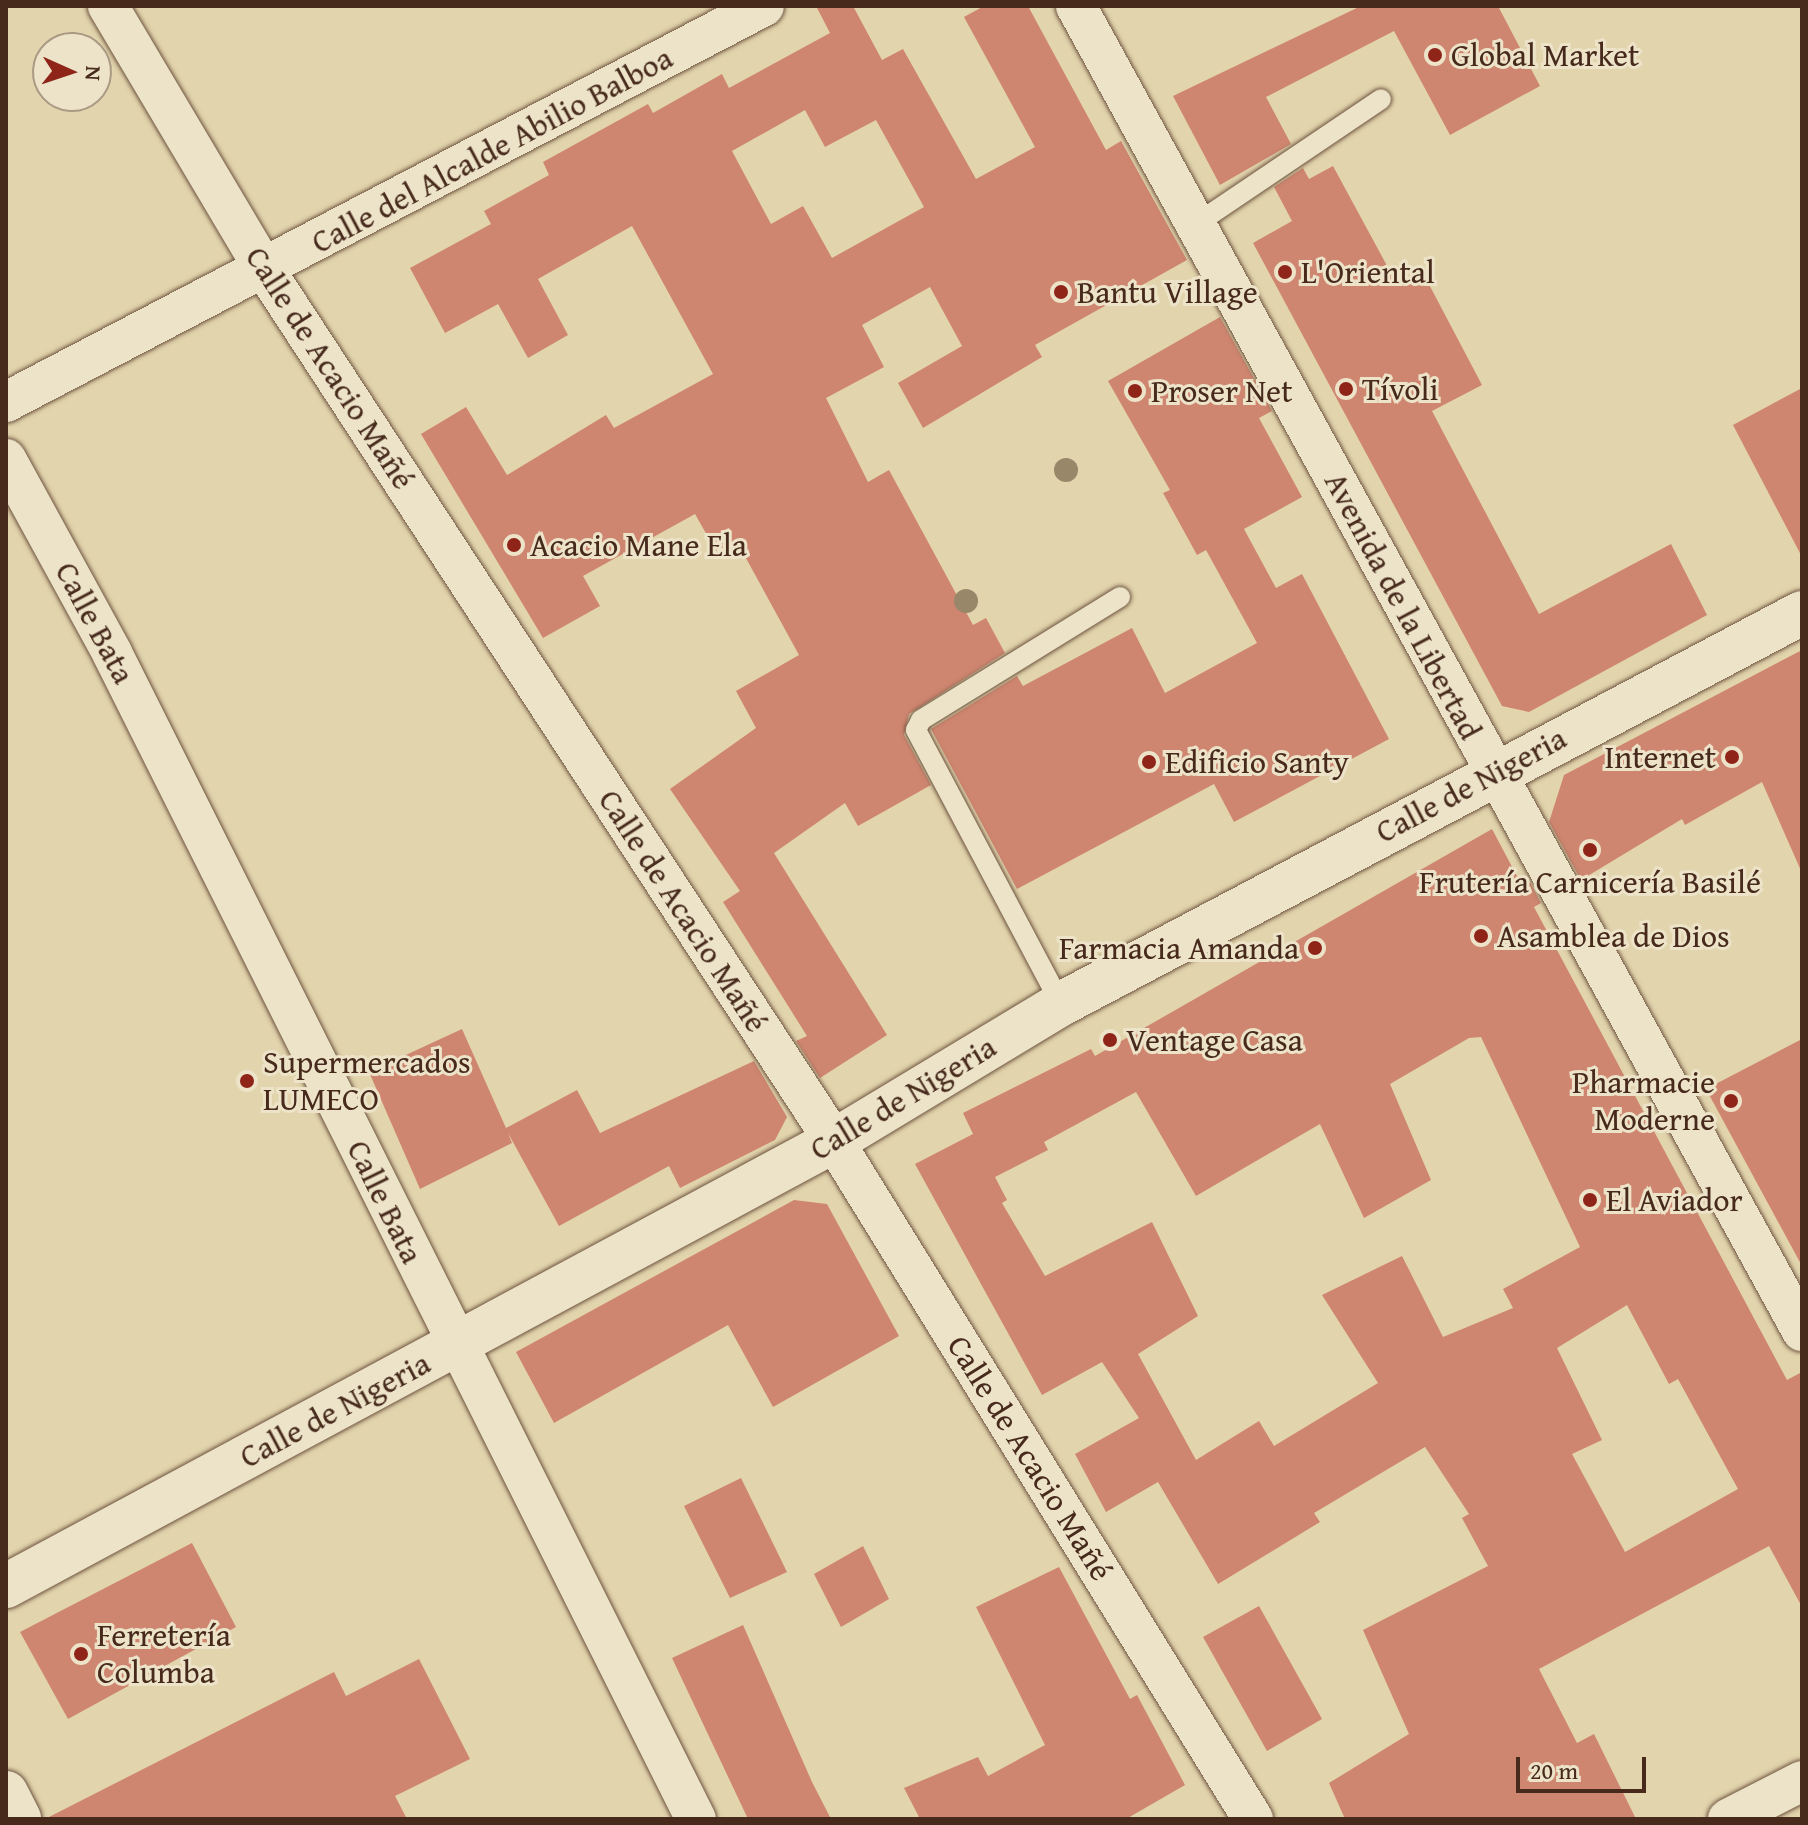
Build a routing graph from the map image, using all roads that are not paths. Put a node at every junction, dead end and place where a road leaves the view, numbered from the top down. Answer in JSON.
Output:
{"nodes":[{"id":1,"x":108,"y":6,"type":"edge"},
{"id":2,"x":764,"y":6,"type":"edge"},
{"id":3,"x":1076,"y":6,"type":"edge"},
{"id":4,"x":1381,"y":99,"type":"dead end"},
{"id":5,"x":1196,"y":224,"type":"junction"},
{"id":6,"x":265,"y":270,"type":"junction"},
{"id":7,"x":6,"y":402,"type":"edge"},
{"id":8,"x":6,"y":459,"type":"edge"},
{"id":9,"x":1120,"y":597,"type":"dead end"},
{"id":10,"x":1802,"y":613,"type":"edge"},
{"id":11,"x":1492,"y":773,"type":"junction"},
{"id":12,"x":1061,"y":1004,"type":"junction"},
{"id":13,"x":834,"y":1141,"type":"junction"},
{"id":14,"x":1802,"y":1331,"type":"edge"},
{"id":15,"x":456,"y":1345,"type":"junction"},
{"id":16,"x":6,"y":1586,"type":"edge"},
{"id":17,"x":1802,"y":1781,"type":"edge"},
{"id":18,"x":6,"y":1793,"type":"edge"},
{"id":19,"x":19,"y":1819,"type":"edge"},
{"id":20,"x":696,"y":1819,"type":"edge"},
{"id":21,"x":1253,"y":1819,"type":"edge"},
{"id":22,"x":1728,"y":1819,"type":"edge"}],
"edges":[{"from":1,"to":6,"type":"street","name":"Calle de Acacio Mañé"},
{"from":2,"to":6,"type":"street","name":"Calle del Alcalde Abilio Balboa"},
{"from":3,"to":5,"type":"street","name":"Avenida de la Libertad"},
{"from":4,"to":5,"type":"lane"},
{"from":5,"to":11,"type":"street","name":"Avenida de la Libertad"},
{"from":6,"to":7,"type":"street","name":"Calle del Alcalde Abilio Balboa"},
{"from":6,"to":13,"type":"street","name":"Calle de Acacio Mañé"},
{"from":8,"to":15,"type":"street","name":"Calle Bata"},
{"from":9,"to":12,"type":"lane"},
{"from":10,"to":11,"type":"street","name":"Calle de Nigeria"},
{"from":11,"to":12,"type":"street","name":"Calle de Nigeria"},
{"from":11,"to":14,"type":"street","name":"Avenida de la Libertad"},
{"from":12,"to":13,"type":"street","name":"Calle de Nigeria"},
{"from":13,"to":15,"type":"street","name":"Calle de Nigeria"},
{"from":13,"to":21,"type":"street","name":"Calle de Acacio Mañé"},
{"from":15,"to":16,"type":"street","name":"Calle de Nigeria"},
{"from":15,"to":20,"type":"street","name":"Calle Bata"},
{"from":17,"to":22,"type":"street"},
{"from":18,"to":19,"type":"street"}]}
